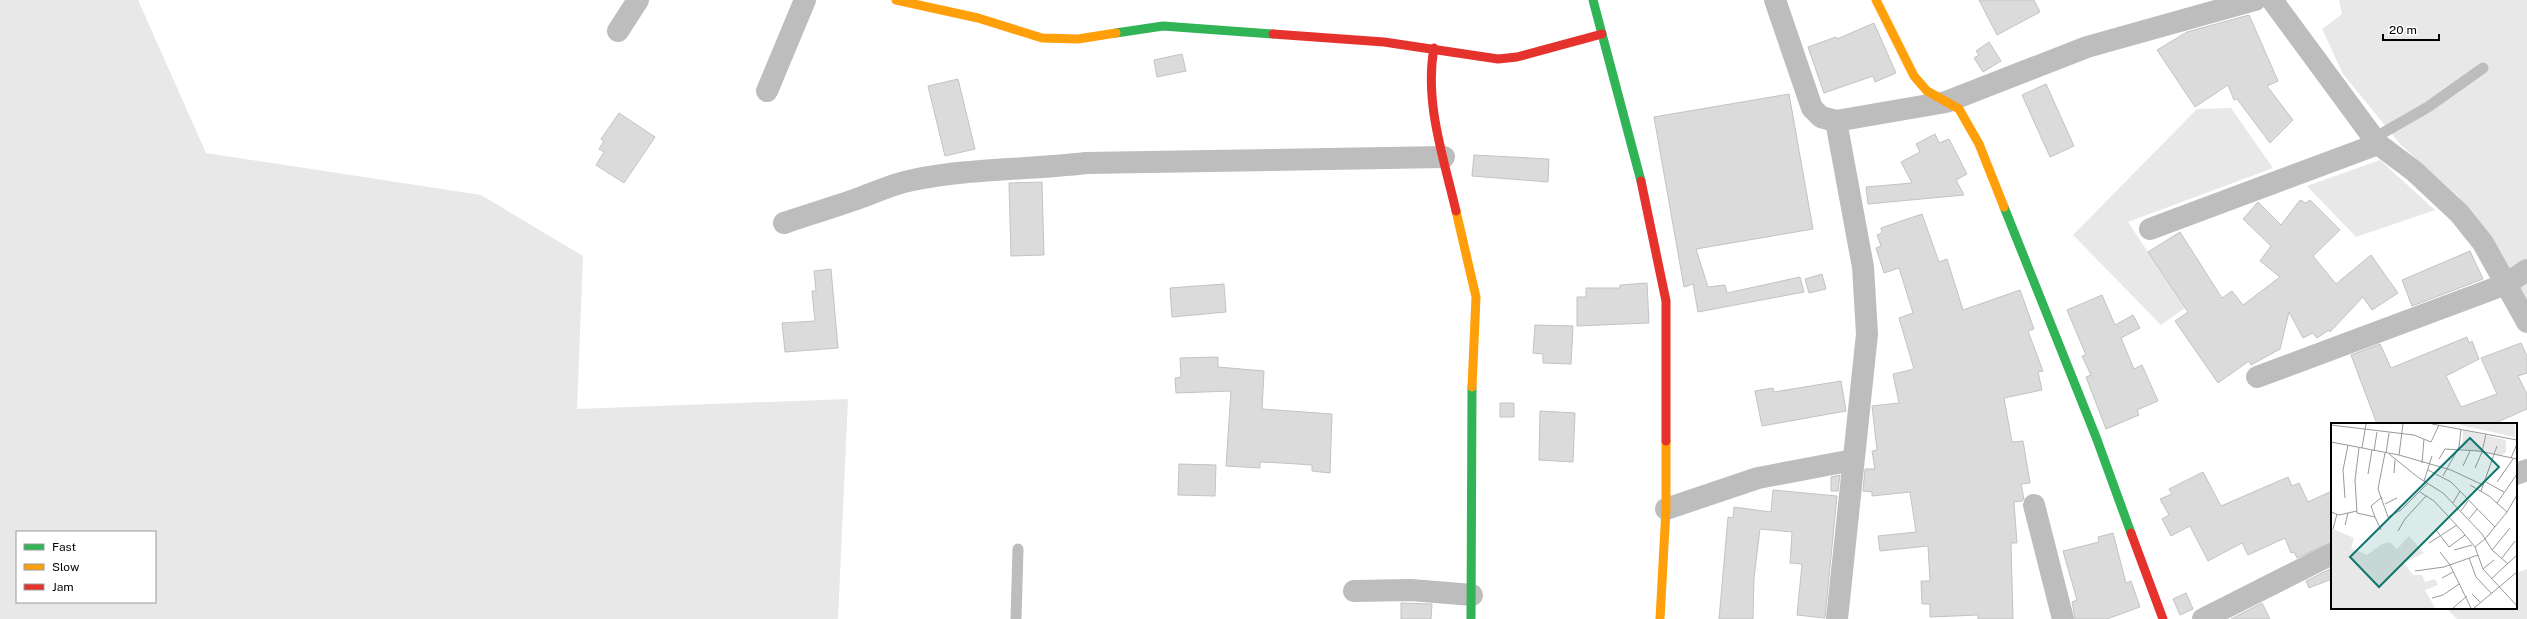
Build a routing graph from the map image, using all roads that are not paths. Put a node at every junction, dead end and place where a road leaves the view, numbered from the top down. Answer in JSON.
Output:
{"nodes":[{"id":1,"x":638,"y":0,"type":"edge"},
{"id":2,"x":805,"y":0,"type":"edge"},
{"id":3,"x":896,"y":0,"type":"edge"},
{"id":4,"x":1592,"y":0,"type":"edge"},
{"id":5,"x":1775,"y":0,"type":"edge"},
{"id":6,"x":1876,"y":0,"type":"edge"},
{"id":7,"x":2255,"y":0,"type":"edge"},
{"id":8,"x":2272,"y":0,"type":"edge"},
{"id":9,"x":618,"y":31,"type":"dead end"},
{"id":10,"x":1602,"y":34,"type":"junction"},
{"id":11,"x":1434,"y":48,"type":"junction"},
{"id":12,"x":2483,"y":68,"type":"dead end"},
{"id":13,"x":767,"y":91,"type":"dead end"},
{"id":14,"x":1946,"y":102,"type":"junction"},
{"id":15,"x":1836,"y":121,"type":"junction"},
{"id":16,"x":2376,"y":141,"type":"junction"},
{"id":17,"x":1444,"y":156,"type":"junction"},
{"id":18,"x":784,"y":223,"type":"dead end"},
{"id":19,"x":2150,"y":229,"type":"dead end"},
{"id":20,"x":2527,"y":270,"type":"edge"},
{"id":21,"x":2506,"y":284,"type":"junction"},
{"id":22,"x":2527,"y":322,"type":"edge"},
{"id":23,"x":2257,"y":378,"type":"dead end"},
{"id":24,"x":1853,"y":460,"type":"junction"},
{"id":25,"x":2527,"y":470,"type":"edge"},
{"id":26,"x":2517,"y":474,"type":"edge"},
{"id":27,"x":2034,"y":505,"type":"dead end"},
{"id":28,"x":1666,"y":509,"type":"junction"},
{"id":29,"x":1018,"y":549,"type":"dead end"},
{"id":30,"x":2331,"y":555,"type":"edge"},
{"id":31,"x":1354,"y":591,"type":"dead end"},
{"id":32,"x":1472,"y":595,"type":"junction"},
{"id":33,"x":2211,"y":617,"type":"edge"},
{"id":34,"x":1016,"y":619,"type":"edge"},
{"id":35,"x":1471,"y":619,"type":"edge"},
{"id":36,"x":1660,"y":619,"type":"edge"},
{"id":37,"x":1838,"y":619,"type":"edge"},
{"id":38,"x":2063,"y":619,"type":"edge"},
{"id":39,"x":2163,"y":619,"type":"edge"}],
"edges":[{"from":1,"to":9,"type":"street"},
{"from":2,"to":13,"type":"street"},
{"from":3,"to":11,"type":"street"},
{"from":4,"to":10,"type":"street"},
{"from":5,"to":15,"type":"street"},
{"from":6,"to":14,"type":"street"},
{"from":7,"to":14,"type":"street"},
{"from":8,"to":16,"type":"street"},
{"from":10,"to":11,"type":"street"},
{"from":10,"to":28,"type":"street"},
{"from":11,"to":17,"type":"street"},
{"from":12,"to":16,"type":"lane"},
{"from":14,"to":15,"type":"street"},
{"from":14,"to":39,"type":"street"},
{"from":15,"to":24,"type":"street"},
{"from":16,"to":19,"type":"street"},
{"from":16,"to":21,"type":"street"},
{"from":17,"to":18,"type":"street"},
{"from":17,"to":32,"type":"street"},
{"from":20,"to":21,"type":"street"},
{"from":21,"to":22,"type":"street"},
{"from":21,"to":23,"type":"street"},
{"from":24,"to":28,"type":"street"},
{"from":24,"to":37,"type":"street"},
{"from":25,"to":26,"type":"street"},
{"from":27,"to":38,"type":"street"},
{"from":28,"to":36,"type":"street"},
{"from":29,"to":34,"type":"lane"},
{"from":30,"to":33,"type":"street"},
{"from":31,"to":32,"type":"street"},
{"from":32,"to":35,"type":"street"}]}
